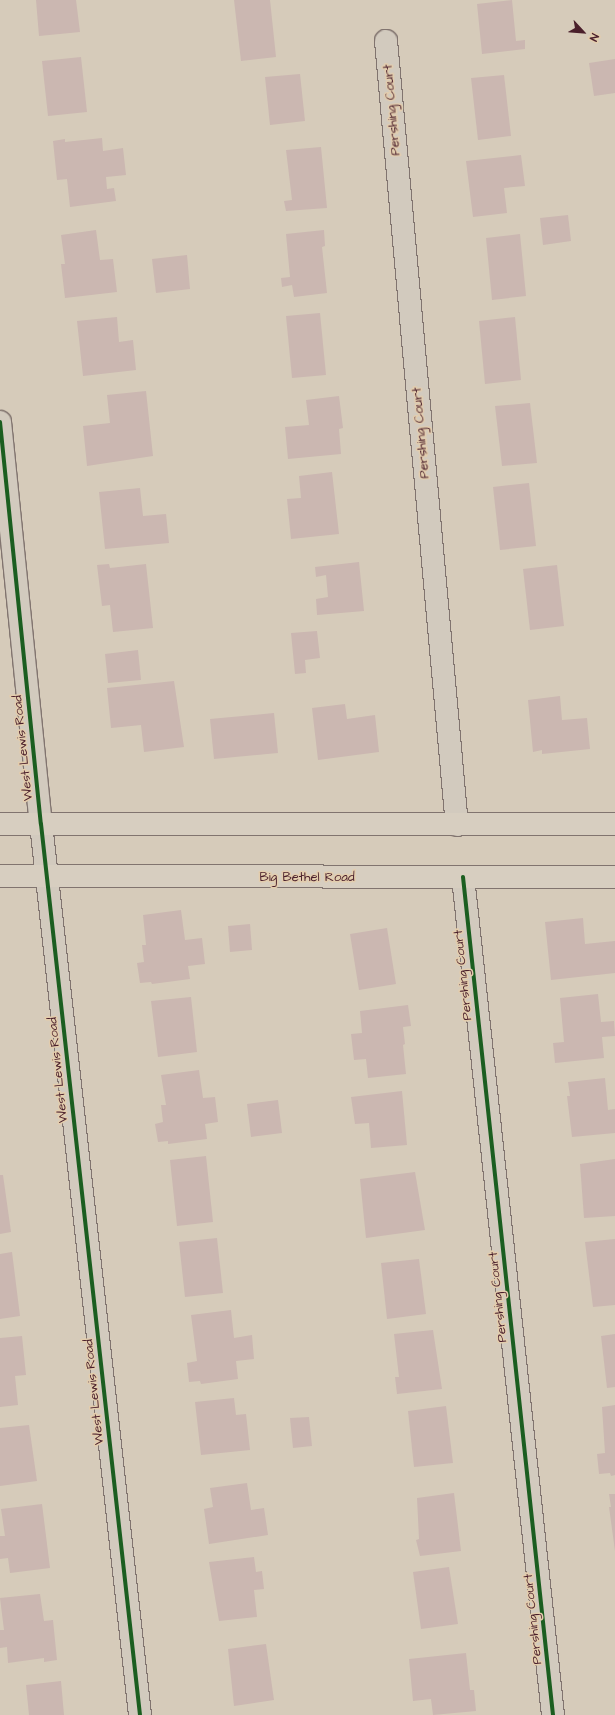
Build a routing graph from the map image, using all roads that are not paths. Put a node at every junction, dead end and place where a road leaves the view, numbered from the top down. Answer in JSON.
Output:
{"nodes":[{"id":1,"x":386,"y":41,"type":"dead end"},
{"id":2,"x":0,"y":422,"type":"edge"},
{"id":3,"x":0,"y":824,"type":"edge"},
{"id":4,"x":41,"y":824,"type":"junction"},
{"id":5,"x":615,"y":824,"type":"edge"},
{"id":6,"x":457,"y":825,"type":"junction"},
{"id":7,"x":0,"y":876,"type":"edge"},
{"id":8,"x":47,"y":876,"type":"junction"},
{"id":9,"x":463,"y":877,"type":"junction"},
{"id":10,"x":615,"y":877,"type":"edge"},
{"id":11,"x":140,"y":1715,"type":"edge"},
{"id":12,"x":553,"y":1715,"type":"edge"}],
"edges":[{"from":1,"to":6,"type":"street","name":"Pershing Court"},
{"from":2,"to":4,"type":"street","name":"West Lewis Road"},
{"from":3,"to":4,"type":"main road"},
{"from":4,"to":6,"type":"main road"},
{"from":4,"to":8,"type":"street","name":"West Lewis Road"},
{"from":5,"to":6,"type":"main road"},
{"from":7,"to":8,"type":"main road","name":"Big Bethel Road"},
{"from":8,"to":9,"type":"main road","name":"Big Bethel Road"},
{"from":8,"to":11,"type":"street","name":"West Lewis Road"},
{"from":9,"to":10,"type":"main road","name":"Big Bethel Road"},
{"from":9,"to":12,"type":"street","name":"Pershing Court"}]}
